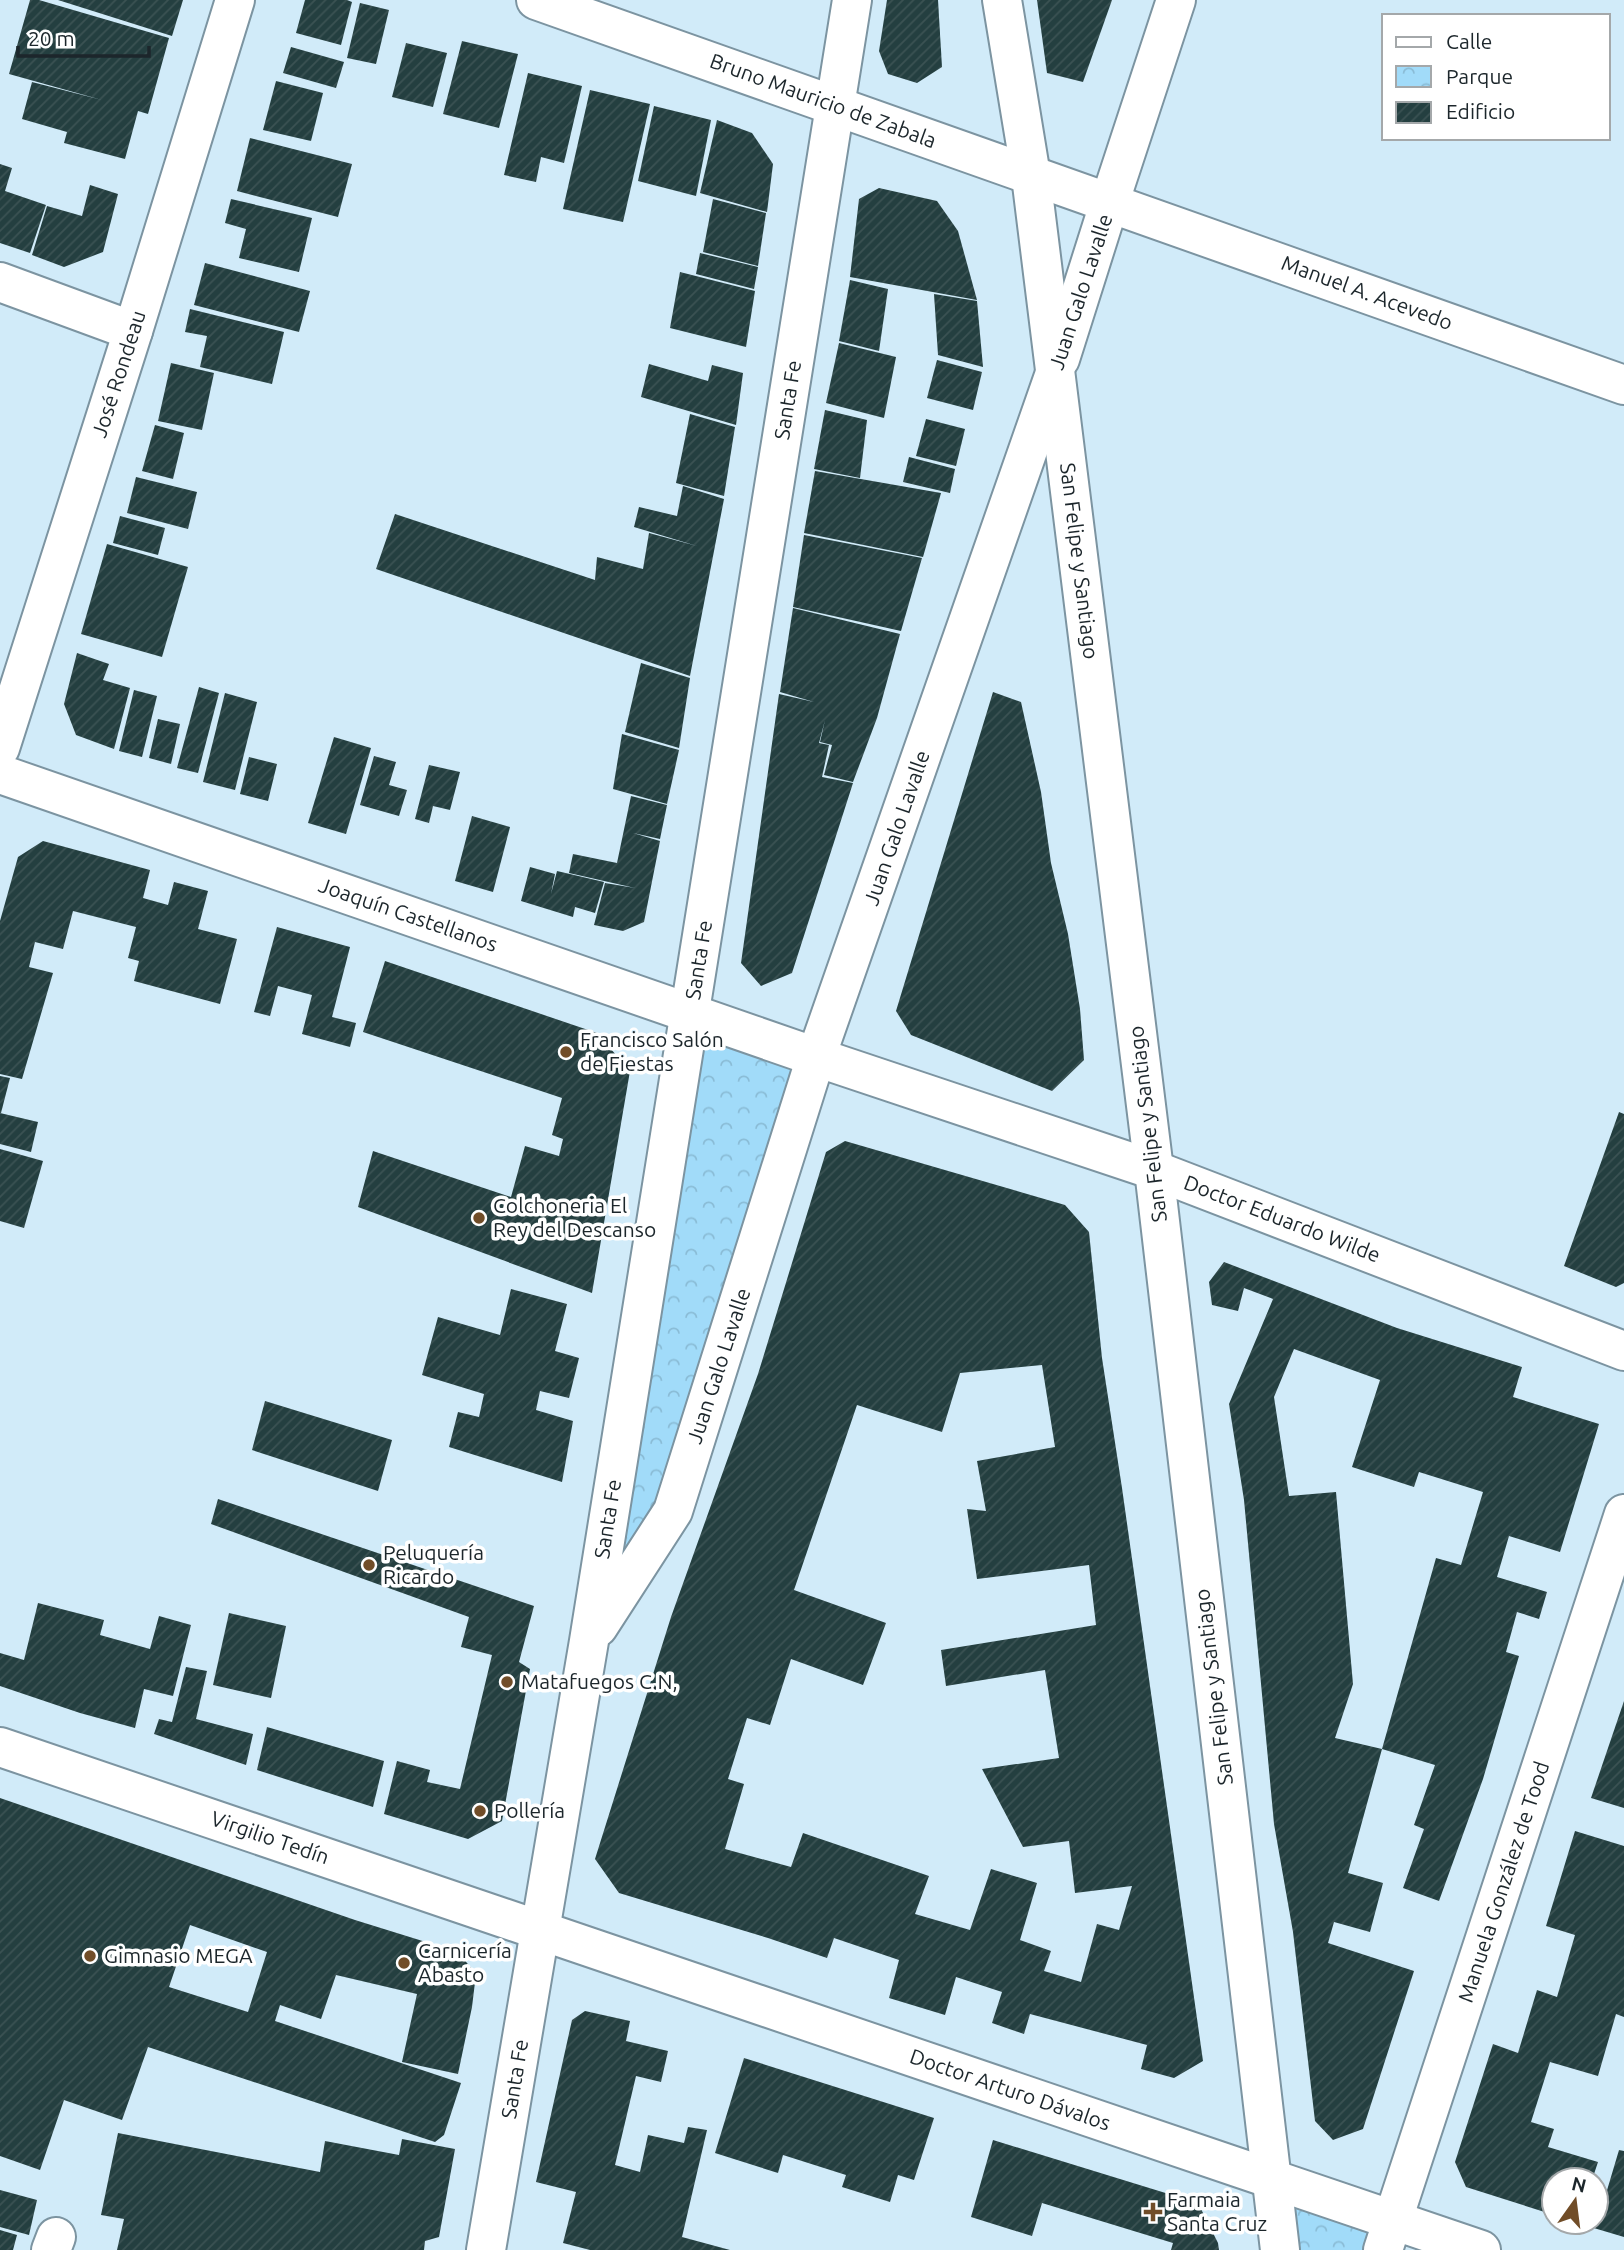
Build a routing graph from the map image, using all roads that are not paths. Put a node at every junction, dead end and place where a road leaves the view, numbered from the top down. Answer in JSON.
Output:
{"nodes":[{"id":1,"x":235,"y":0,"type":"edge"},
{"id":2,"x":536,"y":0,"type":"edge"},
{"id":3,"x":852,"y":0,"type":"edge"},
{"id":4,"x":1002,"y":0,"type":"edge"},
{"id":5,"x":1176,"y":0,"type":"edge"},
{"id":6,"x":835,"y":104,"type":"junction"},
{"id":7,"x":1031,"y":176,"type":"junction"},
{"id":8,"x":1110,"y":201,"type":"junction"},
{"id":9,"x":0,"y":282,"type":"edge"},
{"id":10,"x":133,"y":331,"type":"junction"},
{"id":11,"x":1055,"y":373,"type":"junction"},
{"id":12,"x":1624,"y":385,"type":"edge"},
{"id":13,"x":0,"y":748,"type":"edge"},
{"id":14,"x":0,"y":774,"type":"edge"},
{"id":15,"x":690,"y":1012,"type":"junction"},
{"id":16,"x":816,"y":1057,"type":"junction"},
{"id":17,"x":1154,"y":1170,"type":"junction"},
{"id":18,"x":1624,"y":1351,"type":"edge"},
{"id":19,"x":1624,"y":1514,"type":"edge"},
{"id":20,"x":589,"y":1641,"type":"junction"},
{"id":21,"x":0,"y":1747,"type":"edge"},
{"id":22,"x":540,"y":1929,"type":"junction"},
{"id":23,"x":1271,"y":2178,"type":"junction"},
{"id":24,"x":1388,"y":2235,"type":"edge"},
{"id":25,"x":486,"y":2250,"type":"edge"},
{"id":26,"x":1280,"y":2250,"type":"edge"},
{"id":27,"x":1481,"y":2250,"type":"edge"}],
"edges":[{"from":1,"to":10,"type":"street","name":"José Rondeau"},
{"from":2,"to":6,"type":"street","name":"Bruno Mauricio de Zabala"},
{"from":3,"to":6,"type":"street","name":"Santa Fe"},
{"from":4,"to":7,"type":"street","name":"San Felipe y Santiago"},
{"from":5,"to":8,"type":"street","name":"Juan Galo Lavalle"},
{"from":6,"to":7,"type":"street","name":"Bruno Mauricio de Zabala"},
{"from":6,"to":15,"type":"street","name":"Santa Fe"},
{"from":7,"to":8,"type":"street","name":"Bruno Mauricio de Zabala"},
{"from":7,"to":11,"type":"street","name":"San Felipe y Santiago"},
{"from":8,"to":11,"type":"street","name":"Juan Galo Lavalle"},
{"from":8,"to":12,"type":"street","name":"Manuel A. Acevedo"},
{"from":9,"to":10,"type":"street"},
{"from":10,"to":13,"type":"street","name":"José Rondeau"},
{"from":11,"to":16,"type":"street","name":"Juan Galo Lavalle"},
{"from":11,"to":17,"type":"street","name":"San Felipe y Santiago"},
{"from":14,"to":15,"type":"street","name":"Joaquín Castellanos"},
{"from":15,"to":16,"type":"street","name":"Joaquín Castellanos"},
{"from":15,"to":20,"type":"street","name":"Santa Fe"},
{"from":16,"to":17,"type":"street","name":"Doctor Eduardo Wilde"},
{"from":16,"to":20,"type":"street","name":"Juan Galo Lavalle"},
{"from":17,"to":18,"type":"street","name":"Doctor Eduardo Wilde"},
{"from":17,"to":23,"type":"street","name":"San Felipe y Santiago"},
{"from":19,"to":24,"type":"street","name":"Manuela González de Tood"},
{"from":20,"to":22,"type":"street","name":"Santa Fe"},
{"from":21,"to":22,"type":"street","name":"Virgilio Tedín"},
{"from":22,"to":23,"type":"street","name":"Doctor Arturo Dávalos"},
{"from":22,"to":25,"type":"street","name":"Santa Fe"},
{"from":23,"to":24,"type":"street","name":"Doctor Arturo Dávalos"},
{"from":23,"to":26,"type":"street","name":"San Felipe y Santiago"},
{"from":24,"to":27,"type":"street","name":"Doctor Arturo Dávalos"}]}
